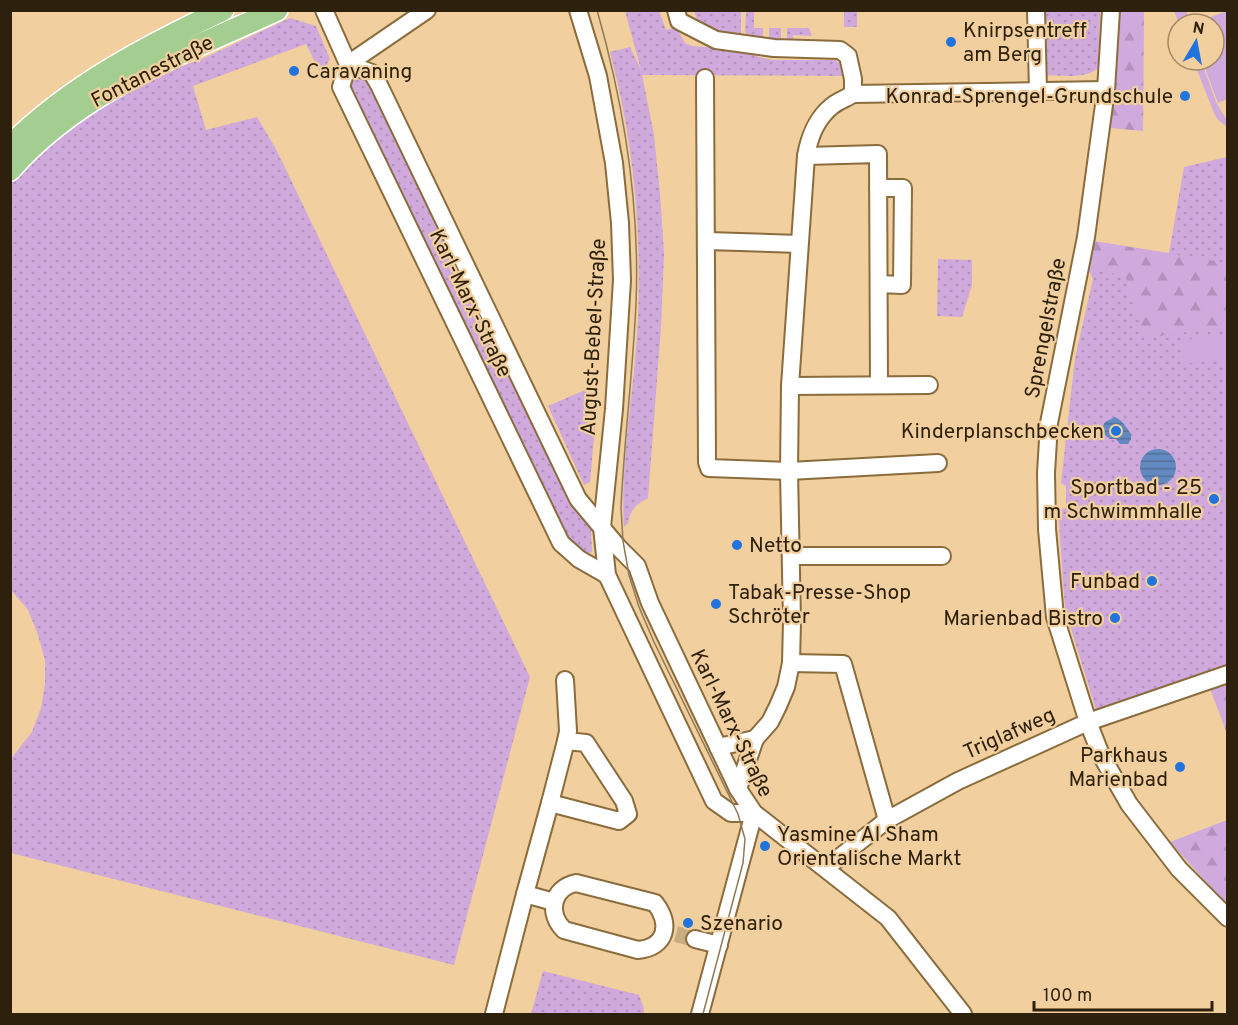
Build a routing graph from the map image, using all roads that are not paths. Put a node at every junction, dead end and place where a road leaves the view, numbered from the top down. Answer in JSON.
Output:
{"nodes":[{"id":1,"x":223,"y":10,"type":"edge"},
{"id":2,"x":277,"y":10,"type":"edge"},
{"id":3,"x":324,"y":10,"type":"edge"},
{"id":4,"x":427,"y":10,"type":"edge"},
{"id":5,"x":578,"y":10,"type":"edge"},
{"id":6,"x":676,"y":10,"type":"edge"},
{"id":7,"x":1036,"y":10,"type":"edge"},
{"id":8,"x":1111,"y":10,"type":"edge"},
{"id":9,"x":348,"y":64,"type":"junction"},
{"id":10,"x":705,"y":78,"type":"dead end"},
{"id":11,"x":1106,"y":90,"type":"junction"},
{"id":12,"x":1038,"y":91,"type":"junction"},
{"id":13,"x":853,"y":94,"type":"junction"},
{"id":14,"x":10,"y":146,"type":"edge"},
{"id":15,"x":806,"y":156,"type":"junction"},
{"id":16,"x":10,"y":170,"type":"edge"},
{"id":17,"x":878,"y":188,"type":"junction"},
{"id":18,"x":707,"y":241,"type":"junction"},
{"id":19,"x":799,"y":243,"type":"junction"},
{"id":20,"x":879,"y":284,"type":"junction"},
{"id":21,"x":879,"y":385,"type":"junction"},
{"id":22,"x":929,"y":385,"type":"dead end"},
{"id":23,"x":790,"y":386,"type":"junction"},
{"id":24,"x":938,"y":463,"type":"dead end"},
{"id":25,"x":789,"y":471,"type":"junction"},
{"id":26,"x":602,"y":527,"type":"junction"},
{"id":27,"x":791,"y":556,"type":"junction"},
{"id":28,"x":942,"y":556,"type":"dead end"},
{"id":29,"x":607,"y":575,"type":"junction"},
{"id":30,"x":791,"y":663,"type":"junction"},
{"id":31,"x":1227,"y":674,"type":"edge"},
{"id":32,"x":565,"y":680,"type":"dead end"},
{"id":33,"x":1088,"y":722,"type":"junction"},
{"id":34,"x":755,"y":739,"type":"junction"},
{"id":35,"x":566,"y":741,"type":"junction"},
{"id":36,"x":718,"y":747,"type":"junction"},
{"id":37,"x":738,"y":789,"type":"junction"},
{"id":38,"x":550,"y":803,"type":"junction"},
{"id":39,"x":754,"y":813,"type":"junction"},
{"id":40,"x":886,"y":820,"type":"junction"},
{"id":41,"x":826,"y":868,"type":"junction"},
{"id":42,"x":525,"y":894,"type":"junction"},
{"id":43,"x":555,"y":902,"type":"junction"},
{"id":44,"x":1227,"y":918,"type":"edge"},
{"id":45,"x":695,"y":939,"type":"tunnel mouth"},
{"id":46,"x":719,"y":945,"type":"junction"},
{"id":47,"x":494,"y":1014,"type":"edge"},
{"id":48,"x":700,"y":1014,"type":"edge"},
{"id":49,"x":963,"y":1014,"type":"edge"}],
"edges":[{"from":1,"to":14,"type":"main road","name":"Fontanestraße"},
{"from":2,"to":16,"type":"main road","name":"Fontanestraße"},
{"from":3,"to":9,"type":"street"},
{"from":4,"to":9,"type":"street"},
{"from":5,"to":26,"type":"street","name":"August-Bebel-Straße"},
{"from":6,"to":13,"type":"street"},
{"from":7,"to":12,"type":"street"},
{"from":8,"to":11,"type":"street","name":"Sprengelstraße"},
{"from":9,"to":26,"type":"street","name":"Karl-Marx-Straße"},
{"from":9,"to":29,"type":"street","name":"Karl-Marx-Straße"},
{"from":10,"to":18,"type":"street"},
{"from":11,"to":12,"type":"street"},
{"from":11,"to":33,"type":"street","name":"Sprengelstraße"},
{"from":12,"to":13,"type":"street"},
{"from":13,"to":15,"type":"street"},
{"from":15,"to":17,"type":"street"},
{"from":15,"to":19,"type":"street"},
{"from":17,"to":20,"type":"street"},
{"from":17,"to":20,"type":"street"},
{"from":18,"to":19,"type":"street"},
{"from":18,"to":25,"type":"street"},
{"from":19,"to":23,"type":"street"},
{"from":20,"to":21,"type":"street"},
{"from":21,"to":22,"type":"street"},
{"from":21,"to":23,"type":"street"},
{"from":23,"to":25,"type":"street"},
{"from":24,"to":25,"type":"street"},
{"from":25,"to":27,"type":"street"},
{"from":26,"to":29,"type":"street","name":"Karl-Marx-Straße"},
{"from":26,"to":36,"type":"street","name":"Karl-Marx-Straße"},
{"from":27,"to":28,"type":"street"},
{"from":27,"to":30,"type":"street"},
{"from":29,"to":39,"type":"street","name":"Karl-Marx-Straße"},
{"from":30,"to":34,"type":"street"},
{"from":30,"to":40,"type":"street"},
{"from":31,"to":33,"type":"street","name":"Triglafweg"},
{"from":32,"to":35,"type":"street"},
{"from":33,"to":40,"type":"street","name":"Triglafweg"},
{"from":33,"to":44,"type":"street","name":"Sprengelstraße"},
{"from":34,"to":36,"type":"street"},
{"from":34,"to":37,"type":"street"},
{"from":35,"to":38,"type":"street"},
{"from":35,"to":38,"type":"street"},
{"from":36,"to":37,"type":"street","name":"Karl-Marx-Straße"},
{"from":37,"to":39,"type":"street","name":"Karl-Marx-Straße"},
{"from":38,"to":42,"type":"street"},
{"from":39,"to":41,"type":"street"},
{"from":39,"to":46,"type":"street"},
{"from":40,"to":41,"type":"street","name":"Triglafweg"},
{"from":41,"to":49,"type":"street"},
{"from":42,"to":43,"type":"street"},
{"from":42,"to":47,"type":"street"},
{"from":43,"to":43,"type":"street"},
{"from":45,"to":46,"type":"street"},
{"from":46,"to":48,"type":"street"}]}
